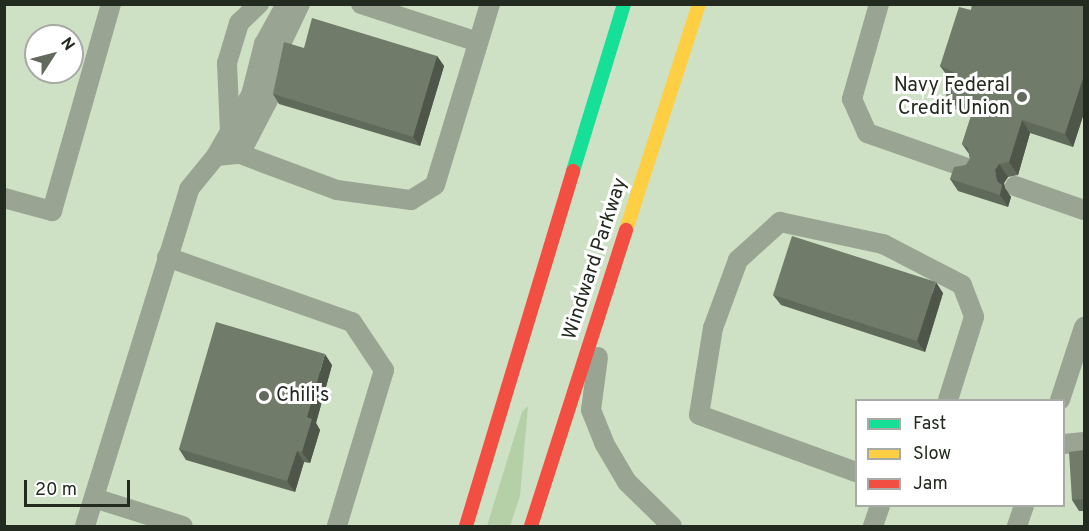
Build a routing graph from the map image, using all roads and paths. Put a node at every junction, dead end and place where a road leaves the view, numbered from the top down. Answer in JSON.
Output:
{"nodes":[{"id":1,"x":111,"y":4,"type":"edge"},
{"id":2,"x":259,"y":4,"type":"edge"},
{"id":3,"x":298,"y":4,"type":"edge"},
{"id":4,"x":361,"y":4,"type":"edge"},
{"id":5,"x":489,"y":4,"type":"edge"},
{"id":6,"x":624,"y":4,"type":"edge"},
{"id":7,"x":699,"y":4,"type":"edge"},
{"id":8,"x":879,"y":4,"type":"edge"},
{"id":9,"x":478,"y":42,"type":"junction"},
{"id":10,"x":230,"y":132,"type":"junction"},
{"id":11,"x":240,"y":154,"type":"junction"},
{"id":12,"x":216,"y":156,"type":"junction"},
{"id":13,"x":967,"y":168,"type":"edge"},
{"id":14,"x":1015,"y":186,"type":"dead end"},
{"id":15,"x":4,"y":198,"type":"edge"},
{"id":16,"x":1084,"y":210,"type":"edge"},
{"id":17,"x":167,"y":257,"type":"junction"},
{"id":18,"x":607,"y":289,"type":"junction"},
{"id":19,"x":1084,"y":327,"type":"edge"},
{"id":20,"x":948,"y":399,"type":"edge"},
{"id":21,"x":1060,"y":399,"type":"edge"},
{"id":22,"x":1084,"y":442,"type":"edge"},
{"id":23,"x":1065,"y":444,"type":"edge"},
{"id":24,"x":855,"y":472,"type":"edge"},
{"id":25,"x":94,"y":498,"type":"junction"},
{"id":26,"x":880,"y":507,"type":"edge"},
{"id":27,"x":1024,"y":507,"type":"edge"},
{"id":28,"x":85,"y":526,"type":"edge"},
{"id":29,"x":183,"y":526,"type":"edge"},
{"id":30,"x":337,"y":526,"type":"edge"},
{"id":31,"x":466,"y":526,"type":"edge"},
{"id":32,"x":531,"y":526,"type":"edge"},
{"id":33,"x":672,"y":526,"type":"edge"},
{"id":34,"x":873,"y":526,"type":"edge"},
{"id":35,"x":1017,"y":526,"type":"edge"}],
"edges":[{"from":1,"to":15,"type":"lane"},
{"from":2,"to":10,"type":"lane"},
{"from":3,"to":10,"type":"lane"},
{"from":3,"to":11,"type":"lane"},
{"from":4,"to":9,"type":"lane"},
{"from":5,"to":9,"type":"lane"},
{"from":6,"to":31,"type":"main road"},
{"from":7,"to":18,"type":"main road","name":"Windward Parkway"},
{"from":8,"to":13,"type":"lane"},
{"from":9,"to":11,"type":"lane"},
{"from":10,"to":12,"type":"lane"},
{"from":11,"to":12,"type":"lane"},
{"from":12,"to":17,"type":"lane"},
{"from":14,"to":16,"type":"lane"},
{"from":17,"to":25,"type":"lane"},
{"from":17,"to":30,"type":"lane"},
{"from":18,"to":32,"type":"main road","name":"Windward Parkway"},
{"from":18,"to":33,"type":"lane"},
{"from":19,"to":21,"type":"lane"},
{"from":20,"to":24,"type":"lane"},
{"from":22,"to":23,"type":"lane"},
{"from":25,"to":28,"type":"lane"},
{"from":25,"to":29,"type":"lane"},
{"from":26,"to":34,"type":"lane"},
{"from":27,"to":35,"type":"lane"}]}
